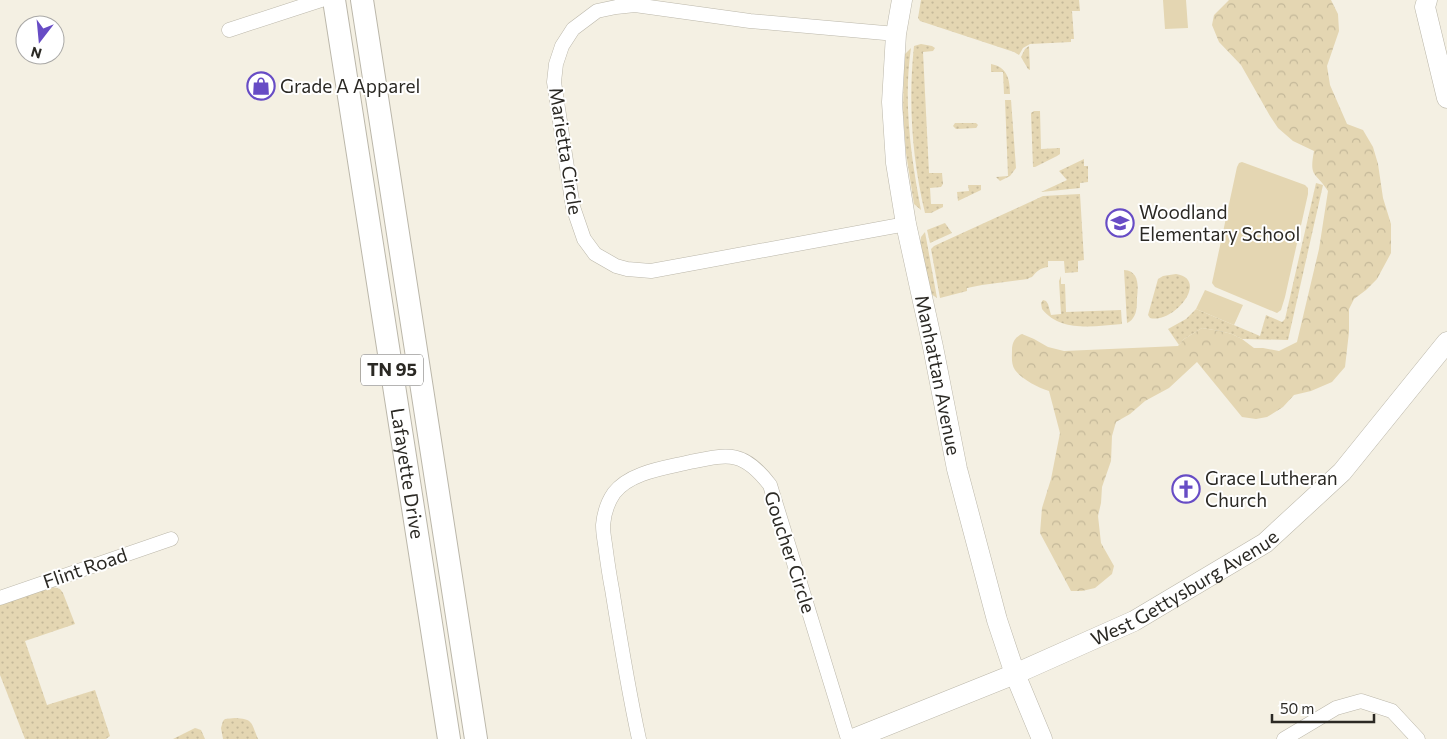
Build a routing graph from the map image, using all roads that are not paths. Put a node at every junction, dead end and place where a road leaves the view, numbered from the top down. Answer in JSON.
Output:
{"nodes":[{"id":1,"x":320,"y":0,"type":"edge"},
{"id":2,"x":334,"y":0,"type":"edge"},
{"id":3,"x":362,"y":0,"type":"edge"},
{"id":4,"x":902,"y":0,"type":"edge"},
{"id":5,"x":1426,"y":0,"type":"edge"},
{"id":6,"x":229,"y":30,"type":"dead end"},
{"id":7,"x":896,"y":34,"type":"junction"},
{"id":8,"x":1447,"y":98,"type":"edge"},
{"id":9,"x":906,"y":224,"type":"junction"},
{"id":10,"x":1447,"y":342,"type":"edge"},
{"id":11,"x":170,"y":538,"type":"dead end"},
{"id":12,"x":419,"y":544,"type":"junction"},
{"id":13,"x":0,"y":598,"type":"edge"},
{"id":14,"x":1015,"y":674,"type":"junction"},
{"id":15,"x":438,"y":739,"type":"edge"},
{"id":16,"x":449,"y":739,"type":"edge"},
{"id":17,"x":476,"y":739,"type":"edge"},
{"id":18,"x":639,"y":739,"type":"edge"},
{"id":19,"x":848,"y":739,"type":"edge"},
{"id":20,"x":853,"y":739,"type":"edge"},
{"id":21,"x":1042,"y":739,"type":"edge"},
{"id":22,"x":1284,"y":739,"type":"edge"},
{"id":23,"x":1418,"y":739,"type":"edge"}],
"edges":[{"from":1,"to":6,"type":"street"},
{"from":2,"to":12,"type":"main road","name":"Lafayette Drive","number":"TN 95"},
{"from":3,"to":17,"type":"main road","name":"Lafayette Drive","number":"TN 95"},
{"from":4,"to":7,"type":"street","name":"Manhattan Avenue"},
{"from":5,"to":8,"type":"street"},
{"from":7,"to":9,"type":"street","name":"Manhattan Avenue"},
{"from":7,"to":9,"type":"street","name":"Marietta Circle"},
{"from":9,"to":14,"type":"street","name":"Manhattan Avenue"},
{"from":10,"to":14,"type":"street","name":"West Gettysburg Avenue"},
{"from":11,"to":13,"type":"street","name":"Flint Road"},
{"from":12,"to":15,"type":"main road"},
{"from":12,"to":16,"type":"main road","name":"Lafayette Drive","number":"TN 95"},
{"from":14,"to":20,"type":"street","name":"West Gettysburg Avenue"},
{"from":14,"to":21,"type":"street","name":"Manhattan Avenue"},
{"from":18,"to":19,"type":"street","name":"Goucher Circle"},
{"from":22,"to":23,"type":"street"}]}
